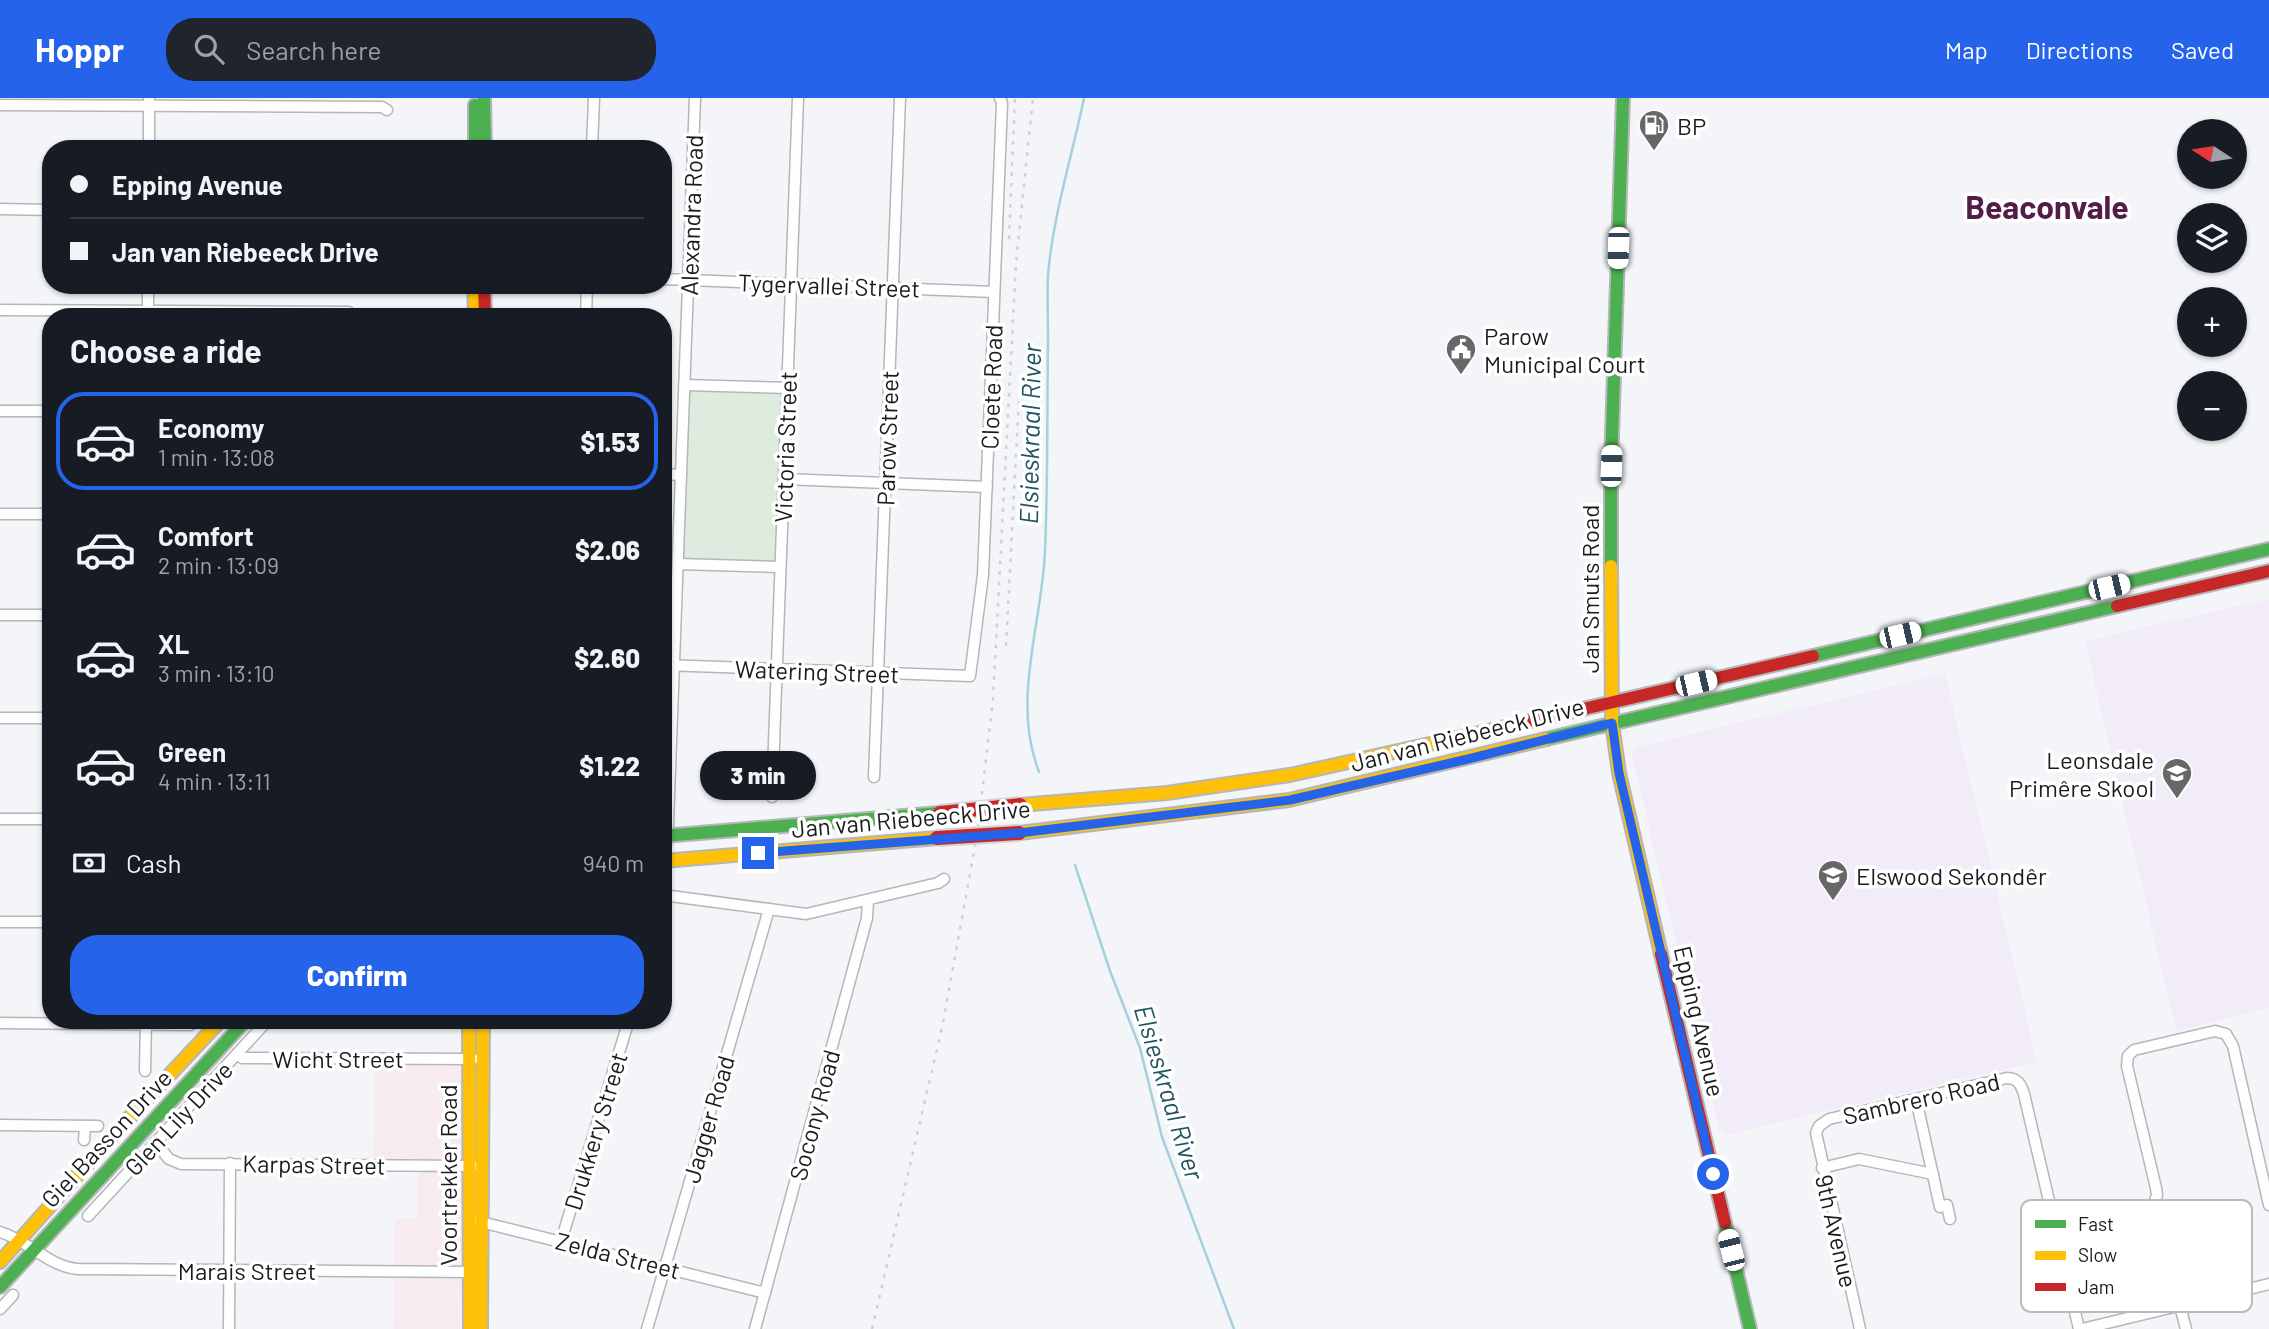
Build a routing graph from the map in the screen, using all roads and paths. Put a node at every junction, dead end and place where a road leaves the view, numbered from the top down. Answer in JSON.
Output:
{"nodes":[{"id":1,"x":475,"y":98,"type":"edge"},
{"id":2,"x":485,"y":98,"type":"edge"},
{"id":3,"x":594,"y":98,"type":"edge"},
{"id":4,"x":695,"y":98,"type":"edge"},
{"id":5,"x":798,"y":98,"type":"edge"},
{"id":6,"x":900,"y":98,"type":"edge"},
{"id":7,"x":1000,"y":98,"type":"edge"},
{"id":8,"x":1623,"y":98,"type":"edge"},
{"id":9,"x":149,"y":102,"type":"edge"},
{"id":10,"x":0,"y":105,"type":"edge"},
{"id":11,"x":387,"y":110,"type":"dead end"},
{"id":12,"x":149,"y":140,"type":"edge"},
{"id":13,"x":475,"y":140,"type":"edge"},
{"id":14,"x":485,"y":140,"type":"edge"},
{"id":15,"x":592,"y":140,"type":"edge"},
{"id":16,"x":0,"y":209,"type":"edge"},
{"id":17,"x":42,"y":210,"type":"edge"},
{"id":18,"x":672,"y":279,"type":"edge"},
{"id":19,"x":688,"y":280,"type":"junction"},
{"id":20,"x":791,"y":284,"type":"junction"},
{"id":21,"x":893,"y":288,"type":"junction"},
{"id":22,"x":994,"y":292,"type":"junction"},
{"id":23,"x":0,"y":310,"type":"edge"},
{"id":24,"x":42,"y":311,"type":"edge"},
{"id":25,"x":684,"y":385,"type":"junction"},
{"id":26,"x":788,"y":388,"type":"junction"},
{"id":27,"x":0,"y":411,"type":"edge"},
{"id":28,"x":42,"y":411,"type":"edge"},
{"id":29,"x":672,"y":474,"type":"edge"},
{"id":30,"x":681,"y":475,"type":"junction"},
{"id":31,"x":783,"y":479,"type":"junction"},
{"id":32,"x":886,"y":483,"type":"junction"},
{"id":33,"x":987,"y":487,"type":"junction"},
{"id":34,"x":0,"y":514,"type":"edge"},
{"id":35,"x":42,"y":514,"type":"edge"},
{"id":36,"x":2269,"y":549,"type":"edge"},
{"id":37,"x":678,"y":564,"type":"junction"},
{"id":38,"x":780,"y":567,"type":"junction"},
{"id":39,"x":2269,"y":571,"type":"edge"},
{"id":40,"x":0,"y":615,"type":"edge"},
{"id":41,"x":42,"y":615,"type":"edge"},
{"id":42,"x":672,"y":625,"type":"edge"},
{"id":43,"x":672,"y":665,"type":"edge"},
{"id":44,"x":777,"y":669,"type":"junction"},
{"id":45,"x":878,"y":673,"type":"junction"},
{"id":46,"x":970,"y":676,"type":"joint"},
{"id":47,"x":1611,"y":703,"type":"junction"},
{"id":48,"x":0,"y":718,"type":"edge"},
{"id":49,"x":42,"y":718,"type":"edge"},
{"id":50,"x":1612,"y":723,"type":"junction"},
{"id":51,"x":874,"y":777,"type":"dead end"},
{"id":52,"x":772,"y":797,"type":"dead end"},
{"id":53,"x":0,"y":819,"type":"edge"},
{"id":54,"x":42,"y":819,"type":"edge"},
{"id":55,"x":672,"y":835,"type":"edge"},
{"id":56,"x":672,"y":860,"type":"edge"},
{"id":57,"x":944,"y":879,"type":"dead end"},
{"id":58,"x":672,"y":896,"type":"edge"},
{"id":59,"x":868,"y":901,"type":"junction"},
{"id":60,"x":769,"y":909,"type":"junction"},
{"id":61,"x":0,"y":922,"type":"edge"},
{"id":62,"x":42,"y":922,"type":"edge"},
{"id":63,"x":0,"y":1023,"type":"edge"},
{"id":64,"x":42,"y":1023,"type":"edge"},
{"id":65,"x":146,"y":1029,"type":"edge"},
{"id":66,"x":213,"y":1029,"type":"edge"},
{"id":67,"x":238,"y":1029,"type":"edge"},
{"id":68,"x":260,"y":1029,"type":"edge"},
{"id":69,"x":471,"y":1029,"type":"edge"},
{"id":70,"x":481,"y":1029,"type":"edge"},
{"id":71,"x":626,"y":1029,"type":"edge"},
{"id":72,"x":237,"y":1054,"type":"junction"},
{"id":73,"x":476,"y":1059,"type":"junction"},
{"id":74,"x":145,"y":1071,"type":"dead end"},
{"id":75,"x":1916,"y":1100,"type":"junction"},
{"id":76,"x":0,"y":1125,"type":"edge"},
{"id":77,"x":85,"y":1126,"type":"junction"},
{"id":78,"x":98,"y":1126,"type":"dead end"},
{"id":79,"x":1816,"y":1133,"type":"joint"},
{"id":80,"x":84,"y":1140,"type":"dead end"},
{"id":81,"x":155,"y":1142,"type":"junction"},
{"id":82,"x":230,"y":1163,"type":"junction"},
{"id":83,"x":476,"y":1166,"type":"junction"},
{"id":84,"x":1822,"y":1168,"type":"junction"},
{"id":85,"x":1933,"y":1174,"type":"junction"},
{"id":86,"x":2268,"y":1198,"type":"edge"},
{"id":87,"x":2049,"y":1200,"type":"edge"},
{"id":88,"x":2156,"y":1200,"type":"edge"},
{"id":89,"x":88,"y":1216,"type":"dead end"},
{"id":90,"x":1950,"y":1219,"type":"dead end"},
{"id":91,"x":476,"y":1221,"type":"junction"},
{"id":92,"x":0,"y":1232,"type":"edge"},
{"id":93,"x":20,"y":1240,"type":"junction"},
{"id":94,"x":561,"y":1241,"type":"junction"},
{"id":95,"x":35,"y":1249,"type":"junction"},
{"id":96,"x":0,"y":1262,"type":"edge"},
{"id":97,"x":664,"y":1267,"type":"junction"},
{"id":98,"x":230,"y":1270,"type":"junction"},
{"id":99,"x":476,"y":1272,"type":"junction"},
{"id":100,"x":2269,"y":1284,"type":"edge"},
{"id":101,"x":0,"y":1287,"type":"edge"},
{"id":102,"x":2252,"y":1288,"type":"edge"},
{"id":103,"x":765,"y":1293,"type":"junction"},
{"id":104,"x":13,"y":1295,"type":"dead end"},
{"id":105,"x":0,"y":1309,"type":"edge"},
{"id":106,"x":2154,"y":1312,"type":"edge"},
{"id":107,"x":2182,"y":1312,"type":"edge"},
{"id":108,"x":229,"y":1329,"type":"edge"},
{"id":109,"x":470,"y":1329,"type":"edge"},
{"id":110,"x":481,"y":1329,"type":"edge"},
{"id":111,"x":647,"y":1329,"type":"edge"},
{"id":112,"x":755,"y":1329,"type":"edge"},
{"id":113,"x":1750,"y":1329,"type":"edge"},
{"id":114,"x":1860,"y":1329,"type":"edge"},
{"id":115,"x":2080,"y":1329,"type":"edge"},
{"id":116,"x":2186,"y":1329,"type":"edge"}],
"edges":[{"from":1,"to":13,"type":"main road"},
{"from":2,"to":14,"type":"main road"},
{"from":3,"to":15,"type":"street"},
{"from":4,"to":19,"type":"street","name":"Alexandra Road"},
{"from":5,"to":20,"type":"street","name":"Victoria Street"},
{"from":6,"to":21,"type":"street","name":"Parow Street"},
{"from":7,"to":22,"type":"street","name":"Cloete Road"},
{"from":8,"to":47,"type":"main road","name":"Jan Smuts Road"},
{"from":9,"to":10,"type":"street"},
{"from":9,"to":11,"type":"street"},
{"from":9,"to":12,"type":"street"},
{"from":16,"to":17,"type":"street"},
{"from":18,"to":19,"type":"street","name":"Tygervallei Street"},
{"from":19,"to":20,"type":"street","name":"Tygervallei Street"},
{"from":19,"to":25,"type":"street","name":"Alexandra Road"},
{"from":20,"to":21,"type":"street","name":"Tygervallei Street"},
{"from":20,"to":26,"type":"street","name":"Victoria Street"},
{"from":21,"to":22,"type":"street","name":"Tygervallei Street"},
{"from":21,"to":32,"type":"street","name":"Parow Street"},
{"from":22,"to":33,"type":"street","name":"Cloete Road"},
{"from":23,"to":24,"type":"street"},
{"from":25,"to":26,"type":"street"},
{"from":25,"to":30,"type":"street","name":"Alexandra Road"},
{"from":26,"to":31,"type":"street","name":"Victoria Street"},
{"from":27,"to":28,"type":"street"},
{"from":29,"to":30,"type":"street"},
{"from":30,"to":37,"type":"street","name":"Alexandra Road"},
{"from":31,"to":32,"type":"street"},
{"from":31,"to":38,"type":"street","name":"Victoria Street"},
{"from":32,"to":33,"type":"street"},
{"from":32,"to":45,"type":"street","name":"Parow Street"},
{"from":33,"to":46,"type":"street","name":"Cloete Road"},
{"from":34,"to":35,"type":"street"},
{"from":36,"to":47,"type":"main road","name":"Jan van Riebeeck Drive"},
{"from":37,"to":38,"type":"street"},
{"from":37,"to":42,"type":"street","name":"Alexandra Road"},
{"from":38,"to":44,"type":"street","name":"Victoria Street"},
{"from":39,"to":50,"type":"main road","name":"Jan van Riebeeck Drive"},
{"from":40,"to":41,"type":"street"},
{"from":43,"to":44,"type":"street","name":"Watering Street"},
{"from":44,"to":45,"type":"street","name":"Watering Street"},
{"from":44,"to":52,"type":"street","name":"Victoria Street"},
{"from":45,"to":46,"type":"street","name":"Watering Street"},
{"from":45,"to":51,"type":"street","name":"Parow Street"},
{"from":47,"to":50,"type":"main road","name":"Jan Smuts Road"},
{"from":47,"to":55,"type":"main road","name":"Jan van Riebeeck Drive","bridge":true},
{"from":48,"to":49,"type":"street"},
{"from":50,"to":56,"type":"main road","name":"Jan van Riebeeck Drive","bridge":true},
{"from":50,"to":113,"type":"main road","name":"Epping Avenue"},
{"from":53,"to":54,"type":"street"},
{"from":57,"to":59,"type":"street"},
{"from":58,"to":60,"type":"street"},
{"from":59,"to":60,"type":"street"},
{"from":59,"to":103,"type":"street","name":"Socony Road"},
{"from":60,"to":97,"type":"street","name":"Jagger Road"},
{"from":61,"to":62,"type":"street"},
{"from":63,"to":64,"type":"street"},
{"from":65,"to":74,"type":"street"},
{"from":66,"to":93,"type":"main road","name":"Giel Basson Drive"},
{"from":67,"to":95,"type":"main road","name":"Giel Basson Drive"},
{"from":68,"to":72,"type":"street","name":"Glen Lily Drive"},
{"from":69,"to":73,"type":"main road","name":"Voortrekker Road"},
{"from":70,"to":73,"type":"main road","name":"Voortrekker Road"},
{"from":71,"to":94,"type":"street","name":"Drukkery Street"},
{"from":72,"to":73,"type":"street","name":"Wicht Street"},
{"from":72,"to":81,"type":"street","name":"Glen Lily Drive"},
{"from":73,"to":83,"type":"main road","name":"Voortrekker Road"},
{"from":75,"to":79,"type":"street","name":"Sambrero Road"},
{"from":75,"to":85,"type":"street"},
{"from":75,"to":87,"type":"street","name":"Sambrero Road"},
{"from":76,"to":77,"type":"street"},
{"from":77,"to":78,"type":"street"},
{"from":77,"to":80,"type":"street"},
{"from":79,"to":84,"type":"street","name":"9th Avenue"},
{"from":81,"to":82,"type":"street","name":"Karpas Street"},
{"from":81,"to":89,"type":"street","name":"Glen Lily Drive"},
{"from":82,"to":83,"type":"street","name":"Karpas Street"},
{"from":82,"to":98,"type":"street"},
{"from":83,"to":91,"type":"main road","name":"Voortrekker Road"},
{"from":84,"to":85,"type":"street"},
{"from":84,"to":114,"type":"street","name":"9th Avenue"},
{"from":85,"to":90,"type":"street"},
{"from":86,"to":88,"type":"street"},
{"from":91,"to":94,"type":"street","name":"Zelda Street"},
{"from":91,"to":99,"type":"main road","name":"Voortrekker Road"},
{"from":92,"to":93,"type":"street","name":"Marais Street"},
{"from":93,"to":95,"type":"street","name":"Marais Street"},
{"from":93,"to":96,"type":"main road","name":"Giel Basson Drive"},
{"from":94,"to":97,"type":"street","name":"Zelda Street"},
{"from":95,"to":98,"type":"street","name":"Marais Street"},
{"from":95,"to":101,"type":"main road","name":"Giel Basson Drive"},
{"from":97,"to":103,"type":"street","name":"Zelda Street"},
{"from":97,"to":111,"type":"street","name":"Jagger Road"},
{"from":98,"to":99,"type":"street","name":"Marais Street"},
{"from":98,"to":108,"type":"street"},
{"from":99,"to":109,"type":"main road","name":"Voortrekker Road"},
{"from":99,"to":110,"type":"main road","name":"Voortrekker Road"},
{"from":100,"to":102,"type":"street"},
{"from":103,"to":112,"type":"street","name":"Socony Road"},
{"from":104,"to":105,"type":"street"},
{"from":106,"to":115,"type":"street"},
{"from":107,"to":116,"type":"street"}]}
